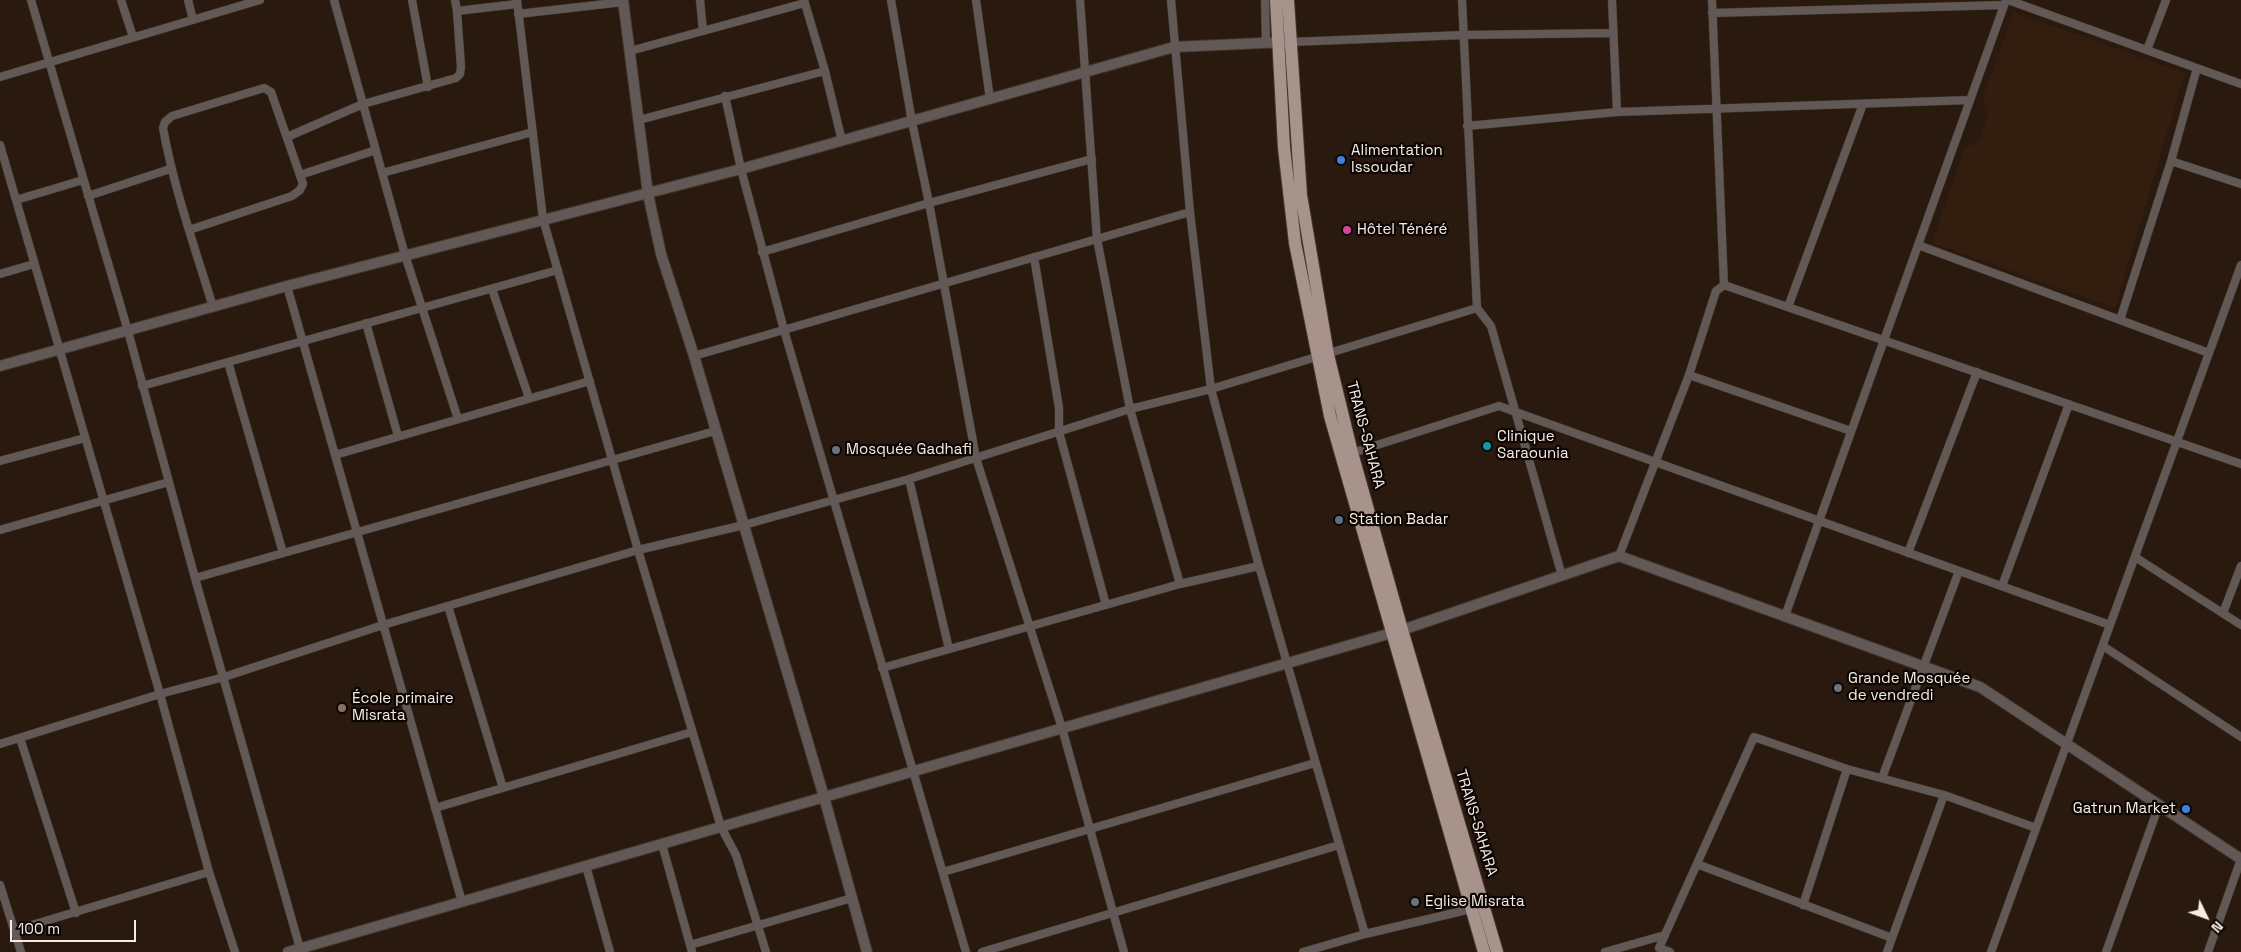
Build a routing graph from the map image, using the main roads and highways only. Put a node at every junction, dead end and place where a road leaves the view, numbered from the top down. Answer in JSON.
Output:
{"nodes":[{"id":1,"x":1276,"y":0,"type":"edge"},
{"id":2,"x":1288,"y":0,"type":"edge"},
{"id":3,"x":1323,"y":356,"type":"junction"},
{"id":4,"x":1354,"y":479,"type":"junction"},
{"id":5,"x":1464,"y":860,"type":"junction"},
{"id":6,"x":1484,"y":952,"type":"edge"},
{"id":7,"x":1497,"y":952,"type":"edge"}],
"edges":[{"from":1,"to":3,"type":"main road","name":"TRANS-SAHARA"},
{"from":2,"to":3,"type":"main road","name":"TRANS-SAHARA"},
{"from":3,"to":4,"type":"main road","name":"TRANS-SAHARA"},
{"from":3,"to":4,"type":"main road","name":"TRANS-SAHARA"},
{"from":4,"to":5,"type":"main road","name":"TRANS-SAHARA"},
{"from":5,"to":6,"type":"main road","name":"TRANS-SAHARA"},
{"from":5,"to":7,"type":"main road","name":"TRANS-SAHARA"}]}
